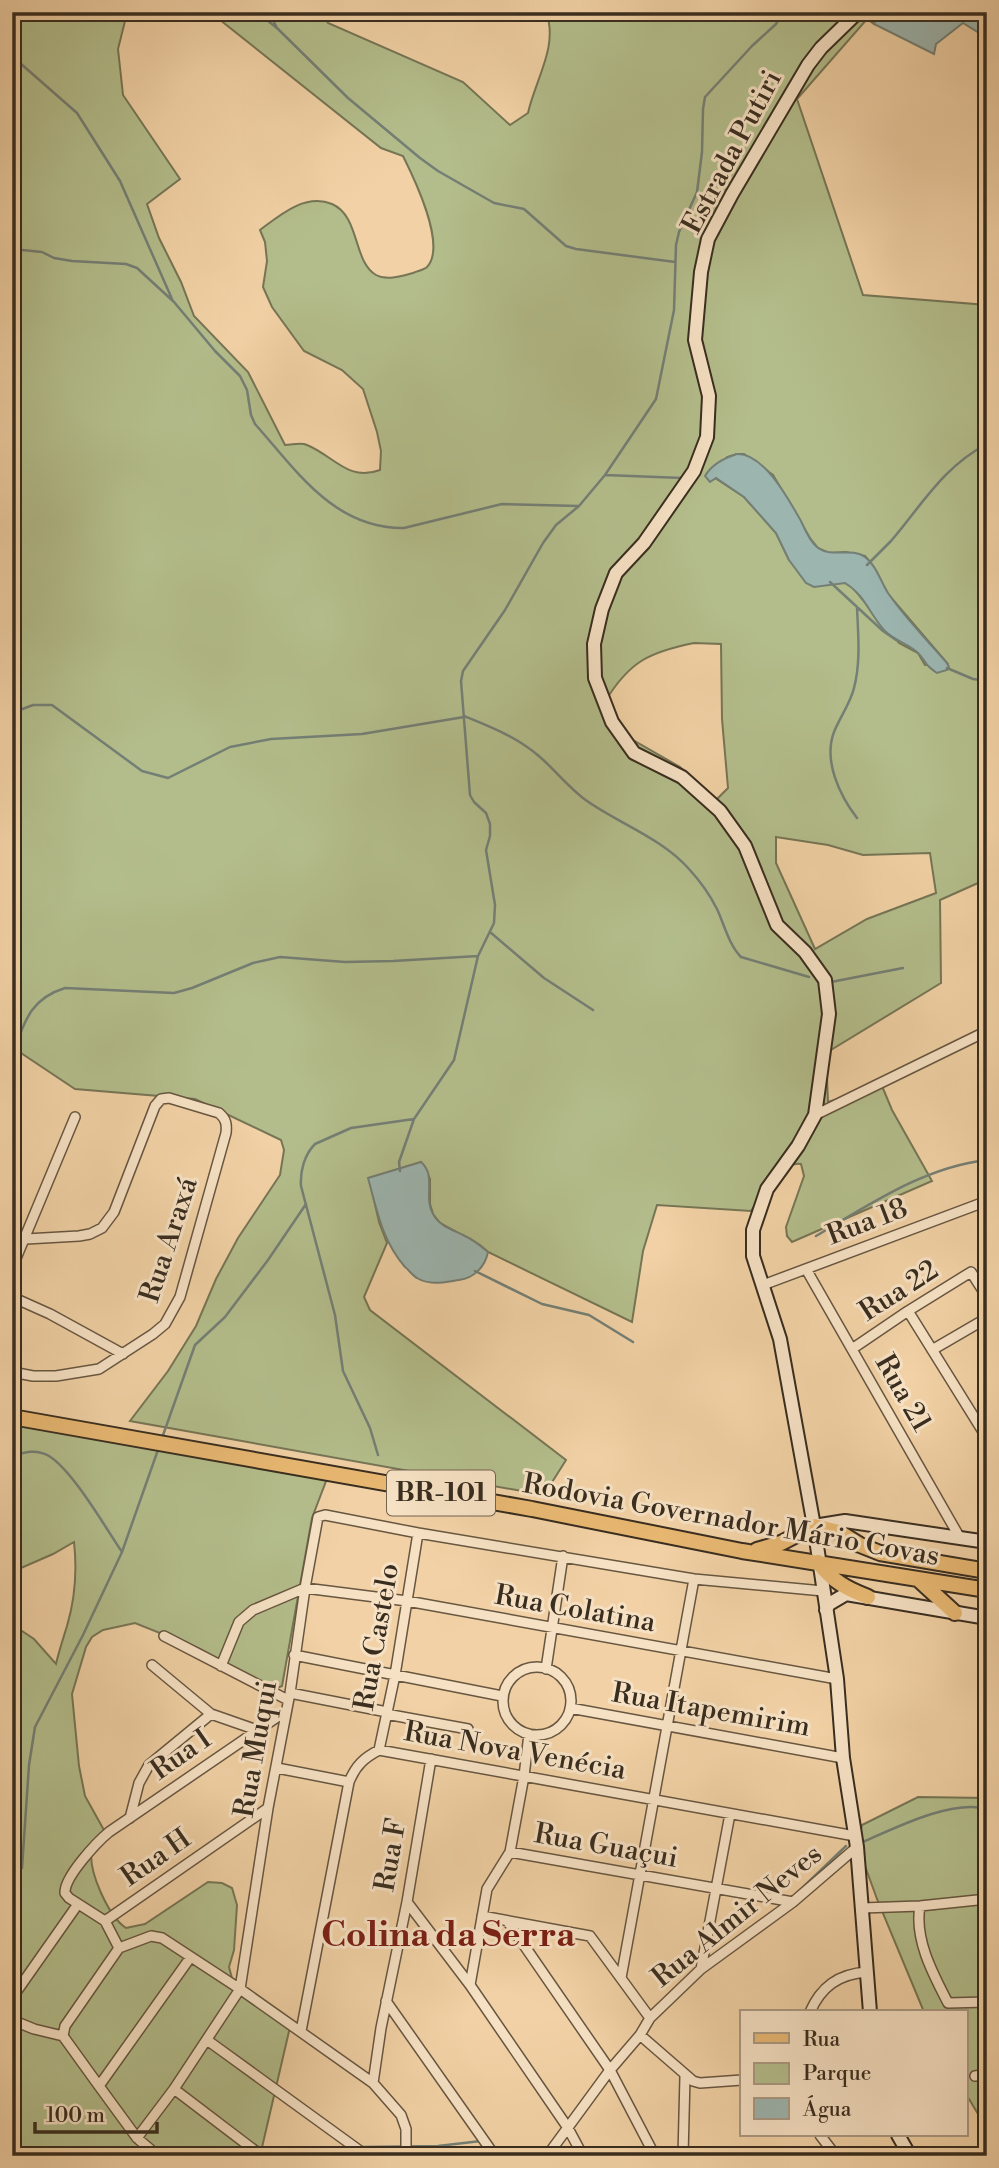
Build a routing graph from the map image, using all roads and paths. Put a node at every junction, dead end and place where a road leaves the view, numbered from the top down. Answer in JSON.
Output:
{"nodes":[{"id":1,"x":858,"y":12,"type":"edge"},
{"id":2,"x":987,"y":1031,"type":"edge"},
{"id":3,"x":815,"y":1115,"type":"junction"},
{"id":4,"x":75,"y":1118,"type":"dead end"},
{"id":5,"x":987,"y":1201,"type":"edge"},
{"id":6,"x":26,"y":1239,"type":"junction"},
{"id":7,"x":12,"y":1268,"type":"edge"},
{"id":8,"x":806,"y":1269,"type":"junction"},
{"id":9,"x":763,"y":1284,"type":"junction"},
{"id":10,"x":12,"y":1297,"type":"edge"},
{"id":11,"x":987,"y":1297,"type":"edge"},
{"id":12,"x":908,"y":1311,"type":"junction"},
{"id":13,"x":987,"y":1318,"type":"edge"},
{"id":14,"x":852,"y":1349,"type":"junction"},
{"id":15,"x":932,"y":1350,"type":"junction"},
{"id":16,"x":124,"y":1354,"type":"junction"},
{"id":17,"x":12,"y":1372,"type":"edge"},
{"id":18,"x":12,"y":1417,"type":"edge"},
{"id":19,"x":987,"y":1438,"type":"edge"},
{"id":20,"x":863,"y":1524,"type":"junction"},
{"id":21,"x":814,"y":1526,"type":"junction"},
{"id":22,"x":418,"y":1533,"type":"junction"},
{"id":23,"x":960,"y":1538,"type":"junction"},
{"id":24,"x":987,"y":1542,"type":"edge"},
{"id":25,"x":860,"y":1545,"type":"junction"},
{"id":26,"x":742,"y":1552,"type":"junction"},
{"id":27,"x":563,"y":1556,"type":"junction"},
{"id":28,"x":818,"y":1562,"type":"junction"},
{"id":29,"x":987,"y":1571,"type":"edge"},
{"id":30,"x":917,"y":1578,"type":"junction"},
{"id":31,"x":694,"y":1579,"type":"junction"},
{"id":32,"x":305,"y":1588,"type":"junction"},
{"id":33,"x":987,"y":1590,"type":"edge"},
{"id":34,"x":823,"y":1591,"type":"junction"},
{"id":35,"x":846,"y":1594,"type":"junction"},
{"id":36,"x":868,"y":1597,"type":"junction"},
{"id":37,"x":407,"y":1601,"type":"junction"},
{"id":38,"x":826,"y":1610,"type":"junction"},
{"id":39,"x":955,"y":1613,"type":"junction"},
{"id":40,"x":987,"y":1618,"type":"edge"},
{"id":41,"x":551,"y":1627,"type":"junction"},
{"id":42,"x":164,"y":1636,"type":"dead end"},
{"id":43,"x":680,"y":1651,"type":"junction"},
{"id":44,"x":294,"y":1655,"type":"junction"},
{"id":45,"x":152,"y":1665,"type":"dead end"},
{"id":46,"x":221,"y":1666,"type":"junction"},
{"id":47,"x":545,"y":1669,"type":"junction"},
{"id":48,"x":395,"y":1675,"type":"junction"},
{"id":49,"x":837,"y":1679,"type":"junction"},
{"id":50,"x":502,"y":1696,"type":"junction"},
{"id":51,"x":289,"y":1697,"type":"junction"},
{"id":52,"x":570,"y":1708,"type":"junction"},
{"id":53,"x":286,"y":1711,"type":"junction"},
{"id":54,"x":386,"y":1713,"type":"junction"},
{"id":55,"x":211,"y":1714,"type":"junction"},
{"id":56,"x":666,"y":1724,"type":"junction"},
{"id":57,"x":468,"y":1729,"type":"dead end"},
{"id":58,"x":257,"y":1730,"type":"junction"},
{"id":59,"x":529,"y":1734,"type":"junction"},
{"id":60,"x":379,"y":1750,"type":"junction"},
{"id":61,"x":843,"y":1758,"type":"junction"},
{"id":62,"x":431,"y":1759,"type":"junction"},
{"id":63,"x":277,"y":1768,"type":"junction"},
{"id":64,"x":524,"y":1776,"type":"junction"},
{"id":65,"x":349,"y":1782,"type":"junction"},
{"id":66,"x":654,"y":1800,"type":"junction"},
{"id":67,"x":268,"y":1808,"type":"junction"},
{"id":68,"x":730,"y":1814,"type":"junction"},
{"id":69,"x":130,"y":1818,"type":"junction"},
{"id":70,"x":856,"y":1842,"type":"junction"},
{"id":71,"x":510,"y":1852,"type":"junction"},
{"id":72,"x":639,"y":1875,"type":"junction"},
{"id":73,"x":715,"y":1889,"type":"junction"},
{"id":74,"x":987,"y":1899,"type":"edge"},
{"id":75,"x":407,"y":1902,"type":"junction"},
{"id":76,"x":793,"y":1902,"type":"junction"},
{"id":77,"x":78,"y":1904,"type":"junction"},
{"id":78,"x":920,"y":1906,"type":"junction"},
{"id":79,"x":862,"y":1908,"type":"junction"},
{"id":80,"x":482,"y":1916,"type":"junction"},
{"id":81,"x":105,"y":1921,"type":"junction"},
{"id":82,"x":508,"y":1922,"type":"junction"},
{"id":83,"x":119,"y":1948,"type":"junction"},
{"id":84,"x":190,"y":1958,"type":"junction"},
{"id":85,"x":701,"y":1969,"type":"junction"},
{"id":86,"x":867,"y":1972,"type":"junction"},
{"id":87,"x":621,"y":1978,"type":"junction"},
{"id":88,"x":470,"y":1985,"type":"junction"},
{"id":89,"x":240,"y":1989,"type":"junction"},
{"id":90,"x":12,"y":1998,"type":"edge"},
{"id":91,"x":386,"y":2001,"type":"junction"},
{"id":92,"x":987,"y":2002,"type":"edge"},
{"id":93,"x":811,"y":2010,"type":"edge"},
{"id":94,"x":870,"y":2010,"type":"edge"},
{"id":95,"x":650,"y":2018,"type":"junction"},
{"id":96,"x":12,"y":2020,"type":"edge"},
{"id":97,"x":301,"y":2031,"type":"junction"},
{"id":98,"x":640,"y":2035,"type":"junction"},
{"id":99,"x":63,"y":2036,"type":"junction"},
{"id":100,"x":207,"y":2040,"type":"junction"},
{"id":101,"x":610,"y":2070,"type":"junction"},
{"id":102,"x":987,"y":2074,"type":"edge"},
{"id":103,"x":685,"y":2076,"type":"junction"},
{"id":104,"x":975,"y":2076,"type":"dead end"},
{"id":105,"x":740,"y":2080,"type":"edge"},
{"id":106,"x":373,"y":2083,"type":"junction"},
{"id":107,"x":99,"y":2086,"type":"junction"},
{"id":108,"x":174,"y":2090,"type":"junction"},
{"id":109,"x":568,"y":2128,"type":"junction"},
{"id":110,"x":821,"y":2136,"type":"edge"},
{"id":111,"x":899,"y":2136,"type":"edge"},
{"id":112,"x":137,"y":2138,"type":"junction"},
{"id":113,"x":583,"y":2155,"type":"edge"},
{"id":114,"x":158,"y":2156,"type":"edge"},
{"id":115,"x":262,"y":2156,"type":"edge"},
{"id":116,"x":367,"y":2156,"type":"edge"},
{"id":117,"x":406,"y":2156,"type":"edge"},
{"id":118,"x":495,"y":2156,"type":"edge"},
{"id":119,"x":547,"y":2156,"type":"edge"},
{"id":120,"x":655,"y":2156,"type":"edge"},
{"id":121,"x":683,"y":2156,"type":"edge"},
{"id":122,"x":836,"y":2156,"type":"edge"},
{"id":123,"x":910,"y":2156,"type":"edge"}],
"edges":[{"from":1,"to":3,"type":"street","name":"Estrada Putiri"},
{"from":2,"to":3,"type":"street"},
{"from":3,"to":9,"type":"street","name":"Estrada Putiri"},
{"from":4,"to":6,"type":"street"},
{"from":5,"to":8,"type":"street","name":"Rua 18"},
{"from":6,"to":7,"type":"street"},
{"from":6,"to":16,"type":"street","name":"Rua Araxá"},
{"from":8,"to":9,"type":"street","name":"Rua 18"},
{"from":8,"to":14,"type":"street","name":"Rua 21"},
{"from":9,"to":21,"type":"street","name":"Estrada Putiri"},
{"from":10,"to":16,"type":"street"},
{"from":11,"to":12,"type":"street","name":"Rua 22"},
{"from":12,"to":14,"type":"street","name":"Rua 22"},
{"from":12,"to":15,"type":"street"},
{"from":13,"to":15,"type":"street"},
{"from":14,"to":23,"type":"street","name":"Rua 21"},
{"from":15,"to":19,"type":"street"},
{"from":16,"to":17,"type":"street","name":"Rua Araxá"},
{"from":18,"to":26,"type":"main road","name":"Rodovia Governador Mário Covas","number":"BR-101"},
{"from":20,"to":21,"type":"street"},
{"from":20,"to":23,"type":"street"},
{"from":20,"to":25,"type":"street"},
{"from":21,"to":25,"type":"main road"},
{"from":21,"to":26,"type":"main road"},
{"from":21,"to":28,"type":"street","name":"Estrada Putiri"},
{"from":22,"to":27,"type":"street"},
{"from":22,"to":32,"type":"street","name":"Rua Muqui"},
{"from":22,"to":37,"type":"street","name":"Rua Castelo"},
{"from":23,"to":24,"type":"street"},
{"from":25,"to":29,"type":"main road"},
{"from":26,"to":28,"type":"main road","name":"Rodovia Governador Mário Covas","number":"BR-101"},
{"from":27,"to":31,"type":"street"},
{"from":27,"to":41,"type":"street"},
{"from":28,"to":30,"type":"main road","name":"Rodovia Governador Mário Covas","number":"BR-101"},
{"from":28,"to":34,"type":"street","name":"Estrada Putiri"},
{"from":28,"to":36,"type":"main road"},
{"from":30,"to":33,"type":"main road","name":"Rodovia Governador Mário Covas","number":"BR-101"},
{"from":30,"to":39,"type":"main road"},
{"from":31,"to":34,"type":"street"},
{"from":31,"to":43,"type":"street"},
{"from":32,"to":37,"type":"street","name":"Rua Colatina"},
{"from":32,"to":44,"type":"street","name":"Rua Muqui"},
{"from":32,"to":46,"type":"street"},
{"from":34,"to":35,"type":"street"},
{"from":34,"to":38,"type":"street","name":"Estrada Putiri"},
{"from":35,"to":36,"type":"street"},
{"from":35,"to":38,"type":"street"},
{"from":36,"to":39,"type":"street"},
{"from":37,"to":41,"type":"street","name":"Rua Colatina"},
{"from":37,"to":48,"type":"street","name":"Rua Castelo"},
{"from":38,"to":49,"type":"street","name":"Estrada Putiri"},
{"from":39,"to":40,"type":"street"},
{"from":41,"to":43,"type":"street","name":"Rua Colatina"},
{"from":41,"to":47,"type":"street"},
{"from":42,"to":46,"type":"street"},
{"from":43,"to":49,"type":"street","name":"Rua Colatina"},
{"from":43,"to":56,"type":"street"},
{"from":44,"to":48,"type":"street"},
{"from":44,"to":51,"type":"street","name":"Rua Muqui"},
{"from":45,"to":55,"type":"street"},
{"from":46,"to":51,"type":"street"},
{"from":47,"to":50,"type":"street"},
{"from":47,"to":52,"type":"street"},
{"from":48,"to":50,"type":"street"},
{"from":48,"to":54,"type":"street","name":"Rua Castelo"},
{"from":49,"to":61,"type":"street","name":"Estrada Putiri"},
{"from":50,"to":59,"type":"street"},
{"from":51,"to":53,"type":"street","name":"Rua Muqui"},
{"from":51,"to":54,"type":"street"},
{"from":52,"to":56,"type":"street","name":"Rua Itapemirim"},
{"from":52,"to":59,"type":"street"},
{"from":53,"to":58,"type":"street","name":"Rua I"},
{"from":53,"to":63,"type":"street","name":"Rua Muqui"},
{"from":54,"to":57,"type":"street"},
{"from":54,"to":60,"type":"street","name":"Rua Castelo"},
{"from":55,"to":58,"type":"street"},
{"from":55,"to":69,"type":"street"},
{"from":56,"to":61,"type":"street","name":"Rua Itapemirim"},
{"from":56,"to":66,"type":"street"},
{"from":58,"to":69,"type":"street","name":"Rua I"},
{"from":59,"to":64,"type":"street"},
{"from":60,"to":62,"type":"street","name":"Rua Nova Venécia"},
{"from":60,"to":65,"type":"street","name":"Rua Nova Venécia"},
{"from":61,"to":70,"type":"street","name":"Estrada Putiri"},
{"from":62,"to":64,"type":"street","name":"Rua Nova Venécia"},
{"from":62,"to":75,"type":"street","name":"Rua F"},
{"from":63,"to":65,"type":"street"},
{"from":63,"to":67,"type":"street","name":"Rua Muqui"},
{"from":64,"to":66,"type":"street","name":"Rua Nova Venécia"},
{"from":64,"to":71,"type":"street"},
{"from":65,"to":97,"type":"street","name":"Rua Nova Venécia"},
{"from":66,"to":68,"type":"street","name":"Rua Nova Venécia"},
{"from":66,"to":72,"type":"street"},
{"from":67,"to":81,"type":"street","name":"Rua H"},
{"from":67,"to":89,"type":"street","name":"Rua Muqui"},
{"from":68,"to":70,"type":"street","name":"Rua Nova Venécia"},
{"from":68,"to":73,"type":"street"},
{"from":69,"to":77,"type":"street","name":"Rua I"},
{"from":70,"to":76,"type":"street","name":"Rua Almir Neves"},
{"from":70,"to":79,"type":"street","name":"Estrada Putiri"},
{"from":71,"to":72,"type":"street","name":"Rua Guaçui"},
{"from":71,"to":80,"type":"street","name":"Rua Guaçui"},
{"from":72,"to":73,"type":"street","name":"Rua Guaçui"},
{"from":72,"to":87,"type":"street"},
{"from":73,"to":76,"type":"street","name":"Rua Guaçui"},
{"from":73,"to":85,"type":"street"},
{"from":74,"to":78,"type":"street"},
{"from":75,"to":88,"type":"street"},
{"from":75,"to":91,"type":"street","name":"Rua F"},
{"from":76,"to":85,"type":"street","name":"Rua Almir Neves"},
{"from":77,"to":81,"type":"street"},
{"from":77,"to":90,"type":"street"},
{"from":78,"to":79,"type":"street"},
{"from":78,"to":92,"type":"street"},
{"from":79,"to":86,"type":"street","name":"Estrada Putiri"},
{"from":80,"to":82,"type":"street"},
{"from":80,"to":88,"type":"street","name":"Rua Guaçui"},
{"from":81,"to":83,"type":"street"},
{"from":82,"to":87,"type":"street"},
{"from":82,"to":101,"type":"street"},
{"from":83,"to":84,"type":"street"},
{"from":83,"to":99,"type":"street"},
{"from":84,"to":89,"type":"street"},
{"from":84,"to":107,"type":"street"},
{"from":85,"to":95,"type":"street","name":"Rua Almir Neves"},
{"from":86,"to":93,"type":"street"},
{"from":86,"to":94,"type":"street","name":"Estrada Putiri"},
{"from":87,"to":95,"type":"street"},
{"from":88,"to":109,"type":"street"},
{"from":89,"to":97,"type":"street"},
{"from":89,"to":100,"type":"street"},
{"from":91,"to":106,"type":"street","name":"Rua F"},
{"from":91,"to":118,"type":"street"},
{"from":95,"to":98,"type":"street","name":"Rua Almir Neves"},
{"from":96,"to":99,"type":"street"},
{"from":97,"to":106,"type":"street"},
{"from":98,"to":101,"type":"street","name":"Rua Almir Neves"},
{"from":98,"to":103,"type":"street"},
{"from":99,"to":107,"type":"street"},
{"from":100,"to":108,"type":"street"},
{"from":100,"to":116,"type":"street"},
{"from":101,"to":109,"type":"street","name":"Rua Almir Neves"},
{"from":101,"to":120,"type":"street"},
{"from":102,"to":104,"type":"street"},
{"from":103,"to":105,"type":"street"},
{"from":103,"to":121,"type":"street"},
{"from":106,"to":117,"type":"street"},
{"from":107,"to":112,"type":"street"},
{"from":108,"to":112,"type":"street"},
{"from":108,"to":115,"type":"street"},
{"from":109,"to":113,"type":"street"},
{"from":109,"to":119,"type":"street","name":"Rua Almir Neves"},
{"from":110,"to":122,"type":"street"},
{"from":111,"to":123,"type":"street"},
{"from":112,"to":114,"type":"street"}]}
